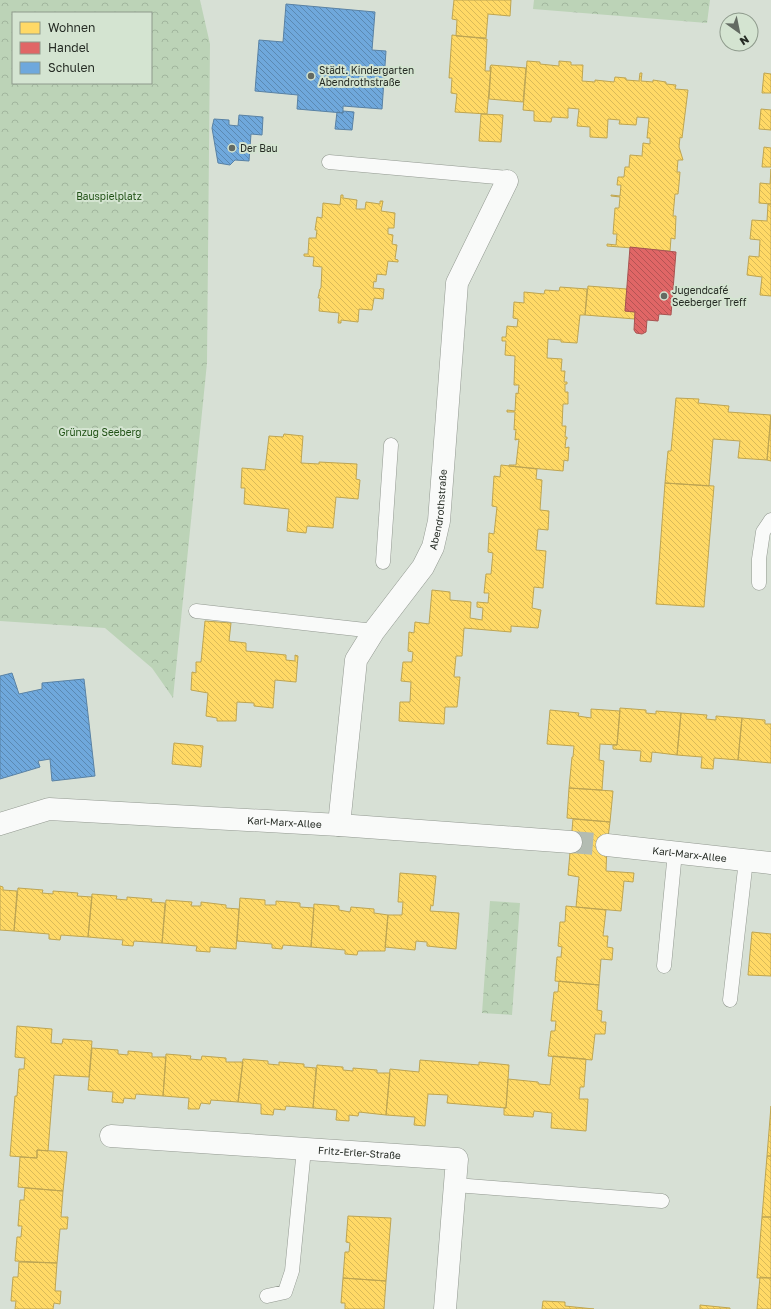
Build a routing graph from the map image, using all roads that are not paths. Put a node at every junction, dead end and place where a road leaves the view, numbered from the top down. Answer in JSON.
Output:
{"nodes":[{"id":1,"x":329,"y":162,"type":"dead end"},
{"id":2,"x":508,"y":179,"type":"joint"},
{"id":3,"x":391,"y":445,"type":"dead end"},
{"id":4,"x":771,"y":520,"type":"edge"},
{"id":5,"x":383,"y":562,"type":"dead end"},
{"id":6,"x":759,"y":583,"type":"dead end"},
{"id":7,"x":196,"y":611,"type":"dead end"},
{"id":8,"x":374,"y":632,"type":"junction"},
{"id":9,"x":0,"y":824,"type":"edge"},
{"id":10,"x":339,"y":825,"type":"junction"},
{"id":11,"x":571,"y":842,"type":"tunnel mouth"},
{"id":12,"x":607,"y":845,"type":"tunnel mouth"},
{"id":13,"x":675,"y":852,"type":"junction"},
{"id":14,"x":746,"y":860,"type":"junction"},
{"id":15,"x":771,"y":864,"type":"edge"},
{"id":16,"x":664,"y":966,"type":"dead end"},
{"id":17,"x":730,"y":1000,"type":"dead end"},
{"id":18,"x":111,"y":1136,"type":"dead end"},
{"id":19,"x":304,"y":1149,"type":"junction"},
{"id":20,"x":455,"y":1186,"type":"junction"},
{"id":21,"x":662,"y":1201,"type":"dead end"},
{"id":22,"x":267,"y":1296,"type":"dead end"},
{"id":23,"x":446,"y":1309,"type":"edge"}],
"edges":[{"from":1,"to":2,"type":"lane"},
{"from":2,"to":8,"type":"street","name":"Abendrothstraße"},
{"from":3,"to":5,"type":"lane"},
{"from":4,"to":6,"type":"lane"},
{"from":7,"to":8,"type":"lane"},
{"from":8,"to":10,"type":"street","name":"Abendrothstraße"},
{"from":9,"to":10,"type":"street","name":"Karl-Marx-Allee"},
{"from":10,"to":11,"type":"street","name":"Karl-Marx-Allee"},
{"from":12,"to":13,"type":"street","name":"Karl-Marx-Allee"},
{"from":13,"to":14,"type":"street","name":"Karl-Marx-Allee"},
{"from":13,"to":16,"type":"lane"},
{"from":14,"to":15,"type":"street","name":"Karl-Marx-Allee"},
{"from":14,"to":17,"type":"lane"},
{"from":18,"to":19,"type":"street","name":"Fritz-Erler-Straße"},
{"from":19,"to":20,"type":"street","name":"Fritz-Erler-Straße"},
{"from":19,"to":22,"type":"lane"},
{"from":20,"to":21,"type":"lane"},
{"from":20,"to":23,"type":"street","name":"Fritz-Erler-Straße"}]}
